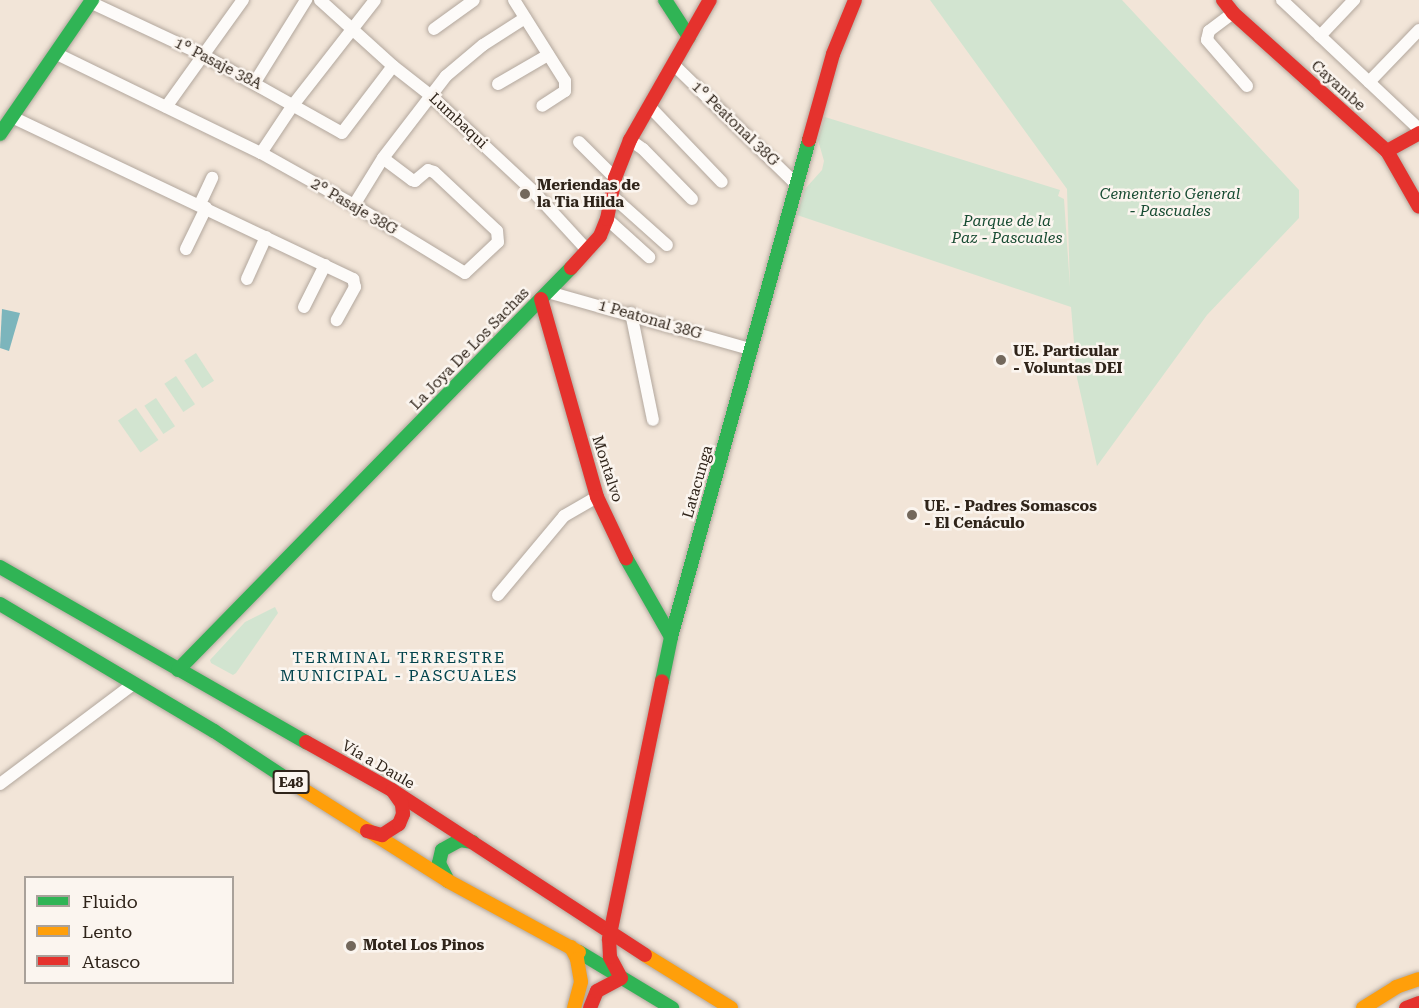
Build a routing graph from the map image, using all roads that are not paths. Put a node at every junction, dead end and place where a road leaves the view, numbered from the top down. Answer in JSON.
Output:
{"nodes":[{"id":1,"x":243,"y":0,"type":"edge"},
{"id":2,"x":306,"y":0,"type":"edge"},
{"id":3,"x":320,"y":0,"type":"edge"},
{"id":4,"x":375,"y":0,"type":"edge"},
{"id":5,"x":474,"y":0,"type":"edge"},
{"id":6,"x":514,"y":0,"type":"edge"},
{"id":7,"x":665,"y":0,"type":"edge"},
{"id":8,"x":710,"y":0,"type":"edge"},
{"id":9,"x":855,"y":0,"type":"edge"},
{"id":10,"x":1222,"y":0,"type":"edge"},
{"id":11,"x":1282,"y":0,"type":"edge"},
{"id":12,"x":1354,"y":0,"type":"edge"},
{"id":13,"x":91,"y":1,"type":"edge"},
{"id":14,"x":1233,"y":13,"type":"junction"},
{"id":15,"x":525,"y":18,"type":"junction"},
{"id":16,"x":351,"y":27,"type":"junction"},
{"id":17,"x":434,"y":29,"type":"dead end"},
{"id":18,"x":1419,"y":30,"type":"edge"},
{"id":19,"x":1320,"y":36,"type":"junction"},
{"id":20,"x":689,"y":37,"type":"junction"},
{"id":21,"x":55,"y":53,"type":"junction"},
{"id":22,"x":203,"y":55,"type":"junction"},
{"id":23,"x":548,"y":55,"type":"junction"},
{"id":24,"x":673,"y":64,"type":"junction"},
{"id":25,"x":393,"y":66,"type":"junction"},
{"id":26,"x":255,"y":82,"type":"junction"},
{"id":27,"x":1369,"y":82,"type":"junction"},
{"id":28,"x":498,"y":84,"type":"dead end"},
{"id":29,"x":1247,"y":86,"type":"dead end"},
{"id":30,"x":430,"y":95,"type":"junction"},
{"id":31,"x":293,"y":105,"type":"junction"},
{"id":32,"x":542,"y":106,"type":"dead end"},
{"id":33,"x":649,"y":106,"type":"junction"},
{"id":34,"x":166,"y":107,"type":"junction"},
{"id":35,"x":12,"y":117,"type":"junction"},
{"id":36,"x":1419,"y":131,"type":"edge"},
{"id":37,"x":0,"y":134,"type":"edge"},
{"id":38,"x":630,"y":140,"type":"junction"},
{"id":39,"x":579,"y":141,"type":"dead end"},
{"id":40,"x":1387,"y":152,"type":"junction"},
{"id":41,"x":261,"y":153,"type":"junction"},
{"id":42,"x":383,"y":158,"type":"junction"},
{"id":43,"x":212,"y":178,"type":"dead end"},
{"id":44,"x":615,"y":178,"type":"junction"},
{"id":45,"x":722,"y":182,"type":"dead end"},
{"id":46,"x":796,"y":184,"type":"junction"},
{"id":47,"x":611,"y":195,"type":"junction"},
{"id":48,"x":692,"y":199,"type":"dead end"},
{"id":49,"x":354,"y":205,"type":"junction"},
{"id":50,"x":203,"y":206,"type":"junction"},
{"id":51,"x":1419,"y":207,"type":"edge"},
{"id":52,"x":607,"y":219,"type":"junction"},
{"id":53,"x":266,"y":237,"type":"junction"},
{"id":54,"x":667,"y":245,"type":"dead end"},
{"id":55,"x":186,"y":249,"type":"dead end"},
{"id":56,"x":588,"y":251,"type":"junction"},
{"id":57,"x":649,"y":257,"type":"dead end"},
{"id":58,"x":325,"y":265,"type":"junction"},
{"id":59,"x":247,"y":279,"type":"dead end"},
{"id":60,"x":544,"y":296,"type":"junction"},
{"id":61,"x":304,"y":307,"type":"dead end"},
{"id":62,"x":631,"y":313,"type":"junction"},
{"id":63,"x":337,"y":320,"type":"dead end"},
{"id":64,"x":750,"y":349,"type":"junction"},
{"id":65,"x":653,"y":420,"type":"dead end"},
{"id":66,"x":597,"y":497,"type":"junction"},
{"id":67,"x":0,"y":567,"type":"edge"},
{"id":68,"x":498,"y":595,"type":"dead end"},
{"id":69,"x":0,"y":604,"type":"edge"},
{"id":70,"x":671,"y":637,"type":"junction"},
{"id":71,"x":178,"y":670,"type":"junction"},
{"id":72,"x":133,"y":684,"type":"junction"},
{"id":73,"x":0,"y":784,"type":"edge"},
{"id":74,"x":392,"y":790,"type":"junction"},
{"id":75,"x":361,"y":829,"type":"junction"},
{"id":76,"x":473,"y":842,"type":"junction"},
{"id":77,"x":448,"y":881,"type":"junction"},
{"id":78,"x":610,"y":933,"type":"junction"},
{"id":79,"x":571,"y":947,"type":"junction"},
{"id":80,"x":621,"y":978,"type":"junction"},
{"id":81,"x":1419,"y":979,"type":"edge"},
{"id":82,"x":1419,"y":1003,"type":"edge"},
{"id":83,"x":574,"y":1008,"type":"edge"},
{"id":84,"x":590,"y":1008,"type":"edge"},
{"id":85,"x":672,"y":1008,"type":"edge"},
{"id":86,"x":731,"y":1008,"type":"edge"},
{"id":87,"x":1363,"y":1008,"type":"edge"},
{"id":88,"x":1406,"y":1008,"type":"edge"}],
"edges":[{"from":1,"to":22,"type":"street"},
{"from":2,"to":26,"type":"street"},
{"from":3,"to":16,"type":"street","name":"Lumbaqui"},
{"from":4,"to":16,"type":"street"},
{"from":5,"to":17,"type":"street"},
{"from":6,"to":15,"type":"street"},
{"from":7,"to":20,"type":"main road"},
{"from":8,"to":20,"type":"main road","name":"La Joya De Los Sachas"},
{"from":9,"to":46,"type":"main road","name":"Latacunga"},
{"from":10,"to":14,"type":"main road","name":"Cayambe"},
{"from":11,"to":19,"type":"street"},
{"from":12,"to":19,"type":"street"},
{"from":13,"to":21,"type":"main road"},
{"from":13,"to":22,"type":"street","name":"1° Pasaje 38A"},
{"from":14,"to":29,"type":"street"},
{"from":14,"to":40,"type":"main road","name":"Cayambe"},
{"from":15,"to":23,"type":"street"},
{"from":15,"to":30,"type":"street"},
{"from":16,"to":25,"type":"street","name":"Lumbaqui"},
{"from":16,"to":31,"type":"street"},
{"from":18,"to":27,"type":"street"},
{"from":19,"to":27,"type":"street"},
{"from":20,"to":24,"type":"main road","name":"La Joya De Los Sachas"},
{"from":21,"to":34,"type":"street","name":"2° Pasaje 38G"},
{"from":21,"to":35,"type":"main road"},
{"from":22,"to":26,"type":"street","name":"1° Pasaje 38A"},
{"from":22,"to":34,"type":"street"},
{"from":23,"to":28,"type":"street"},
{"from":23,"to":32,"type":"street"},
{"from":24,"to":33,"type":"main road","name":"La Joya De Los Sachas"},
{"from":24,"to":46,"type":"street","name":"1° Peatonal 38G"},
{"from":25,"to":30,"type":"street","name":"Lumbaqui"},
{"from":25,"to":31,"type":"street","name":"1° Pasaje 38A"},
{"from":26,"to":31,"type":"street","name":"1° Pasaje 38A"},
{"from":27,"to":36,"type":"street"},
{"from":30,"to":42,"type":"street"},
{"from":30,"to":56,"type":"street","name":"Lumbaqui"},
{"from":31,"to":41,"type":"street"},
{"from":33,"to":38,"type":"main road","name":"La Joya De Los Sachas"},
{"from":33,"to":45,"type":"street"},
{"from":34,"to":41,"type":"street","name":"2° Pasaje 38G"},
{"from":35,"to":37,"type":"main road"},
{"from":35,"to":50,"type":"street"},
{"from":36,"to":40,"type":"main road"},
{"from":38,"to":44,"type":"main road","name":"La Joya De Los Sachas"},
{"from":38,"to":48,"type":"street"},
{"from":39,"to":44,"type":"street"},
{"from":40,"to":51,"type":"main road","name":"Cayambe"},
{"from":41,"to":49,"type":"street","name":"2° Pasaje 38G"},
{"from":42,"to":49,"type":"street"},
{"from":42,"to":49,"type":"street","name":"2° Pasaje 38G"},
{"from":43,"to":50,"type":"street"},
{"from":44,"to":47,"type":"main road","name":"La Joya De Los Sachas"},
{"from":46,"to":64,"type":"main road","name":"Latacunga"},
{"from":47,"to":52,"type":"main road","name":"La Joya De Los Sachas"},
{"from":47,"to":54,"type":"street"},
{"from":50,"to":53,"type":"street"},
{"from":50,"to":55,"type":"street"},
{"from":52,"to":56,"type":"main road","name":"La Joya De Los Sachas"},
{"from":52,"to":57,"type":"street"},
{"from":53,"to":58,"type":"street"},
{"from":53,"to":59,"type":"street"},
{"from":56,"to":60,"type":"main road","name":"La Joya De Los Sachas"},
{"from":58,"to":61,"type":"street"},
{"from":58,"to":63,"type":"street"},
{"from":60,"to":62,"type":"street","name":"1 Peatonal 38G"},
{"from":60,"to":66,"type":"main road","name":"Montalvo"},
{"from":60,"to":71,"type":"main road","name":"La Joya De Los Sachas"},
{"from":62,"to":64,"type":"street","name":"1 Peatonal 38G"},
{"from":62,"to":65,"type":"street"},
{"from":64,"to":70,"type":"main road","name":"Latacunga"},
{"from":66,"to":68,"type":"street"},
{"from":66,"to":70,"type":"main road","name":"Montalvo"},
{"from":67,"to":71,"type":"main road","name":"Vía a Daule","number":"E48"},
{"from":69,"to":72,"type":"main road","number":"E48"},
{"from":70,"to":78,"type":"main road","name":"Latacunga"},
{"from":71,"to":74,"type":"main road","name":"Vía a Daule","number":"E48"},
{"from":72,"to":73,"type":"street"},
{"from":72,"to":75,"type":"main road","number":"E48"},
{"from":74,"to":75,"type":"main road"},
{"from":74,"to":76,"type":"main road","name":"Vía a Daule","number":"E48"},
{"from":75,"to":77,"type":"main road","number":"E48"},
{"from":76,"to":77,"type":"main road"},
{"from":76,"to":78,"type":"main road","name":"Vía a Daule","number":"E48"},
{"from":77,"to":79,"type":"main road","number":"E48"},
{"from":78,"to":80,"type":"main road","name":"Latacunga"},
{"from":78,"to":86,"type":"main road","name":"Vía a Daule","number":"E48"},
{"from":79,"to":80,"type":"main road","number":"E48"},
{"from":79,"to":83,"type":"main road"},
{"from":80,"to":84,"type":"main road"},
{"from":80,"to":85,"type":"main road","number":"E48"},
{"from":81,"to":87,"type":"main road"},
{"from":82,"to":88,"type":"main road"}]}
